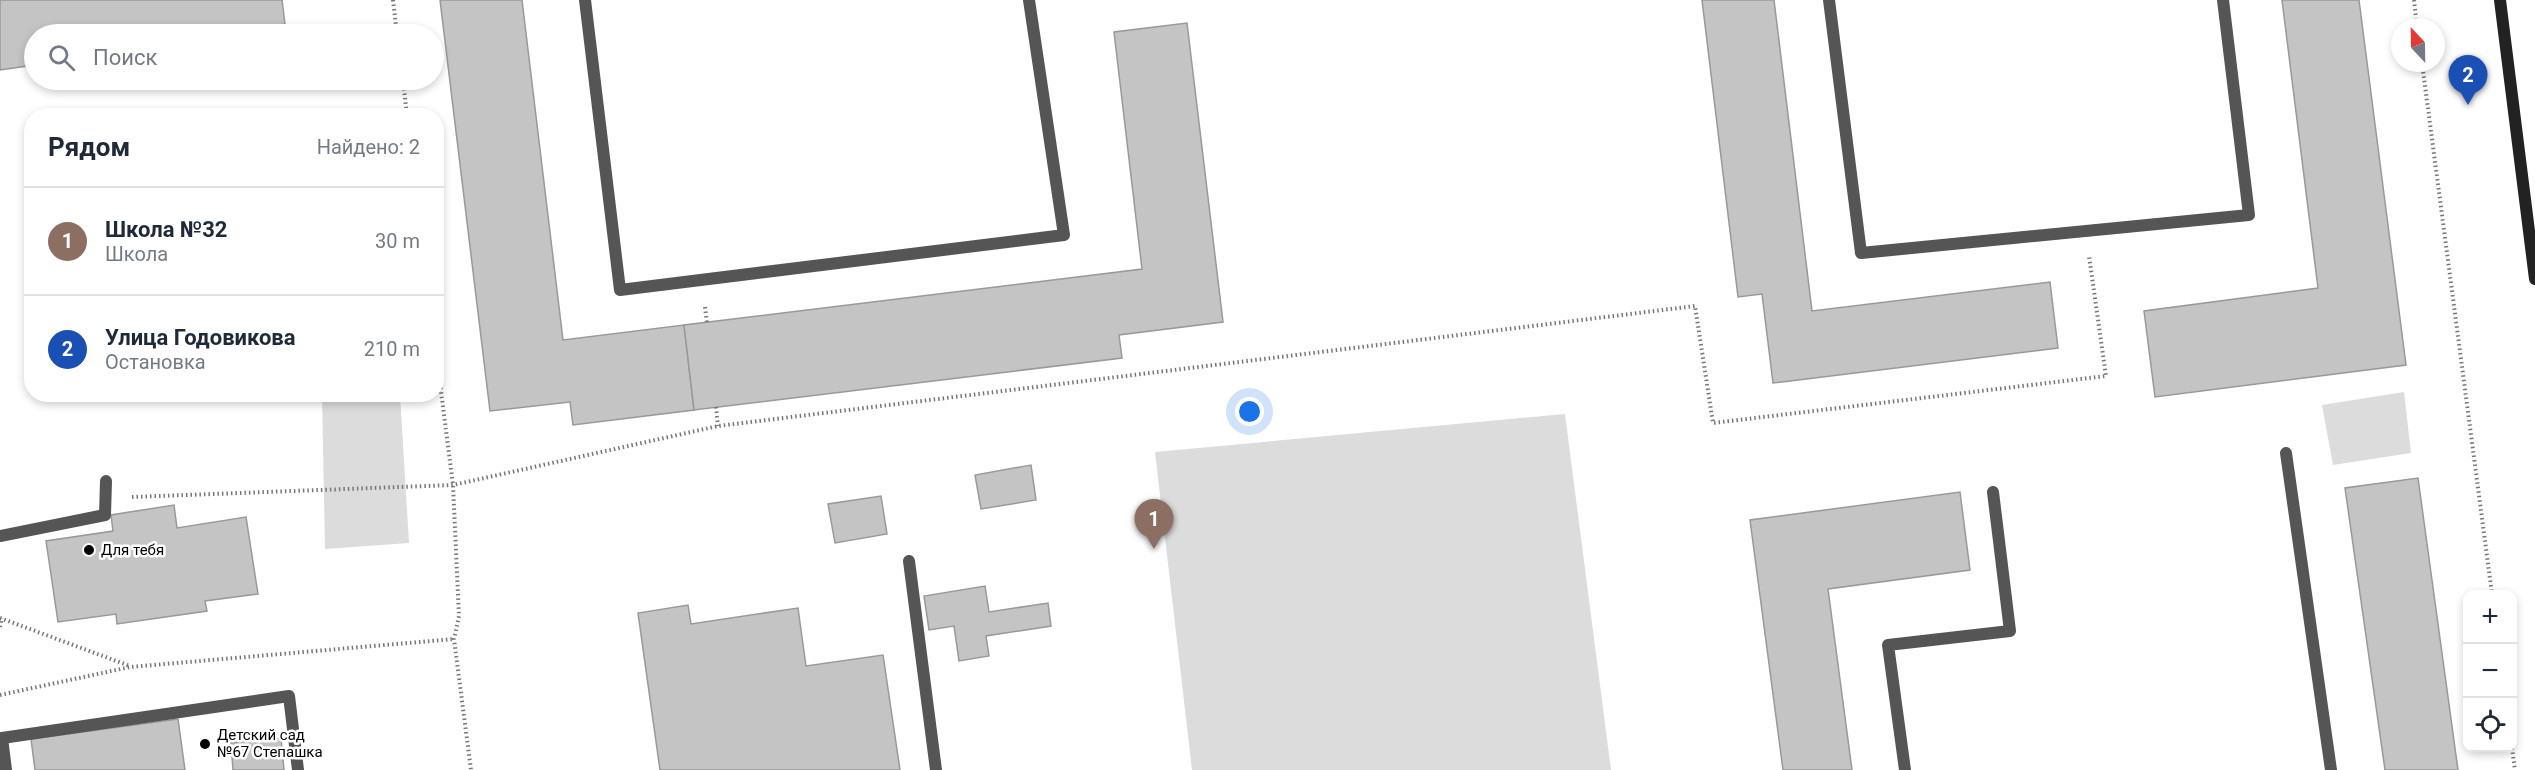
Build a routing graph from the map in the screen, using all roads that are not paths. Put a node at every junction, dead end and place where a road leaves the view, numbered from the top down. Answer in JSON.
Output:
{"nodes":[{"id":1,"x":585,"y":0,"type":"edge"},
{"id":2,"x":1029,"y":0,"type":"edge"},
{"id":3,"x":1829,"y":0,"type":"edge"},
{"id":4,"x":2223,"y":0,"type":"edge"},
{"id":5,"x":2500,"y":0,"type":"edge"},
{"id":6,"x":2535,"y":279,"type":"edge"},
{"id":7,"x":2286,"y":453,"type":"dead end"},
{"id":8,"x":106,"y":481,"type":"dead end"},
{"id":9,"x":1993,"y":492,"type":"dead end"},
{"id":10,"x":0,"y":536,"type":"edge"},
{"id":11,"x":909,"y":561,"type":"dead end"},
{"id":12,"x":6,"y":770,"type":"edge"},
{"id":13,"x":298,"y":770,"type":"edge"},
{"id":14,"x":936,"y":770,"type":"edge"},
{"id":15,"x":1905,"y":770,"type":"edge"},
{"id":16,"x":2331,"y":770,"type":"edge"}],
"edges":[{"from":1,"to":2,"type":"lane"},
{"from":3,"to":4,"type":"lane"},
{"from":5,"to":6,"type":"street"},
{"from":7,"to":16,"type":"lane"},
{"from":8,"to":10,"type":"lane"},
{"from":9,"to":15,"type":"lane"},
{"from":11,"to":14,"type":"lane"},
{"from":12,"to":13,"type":"lane"}]}
